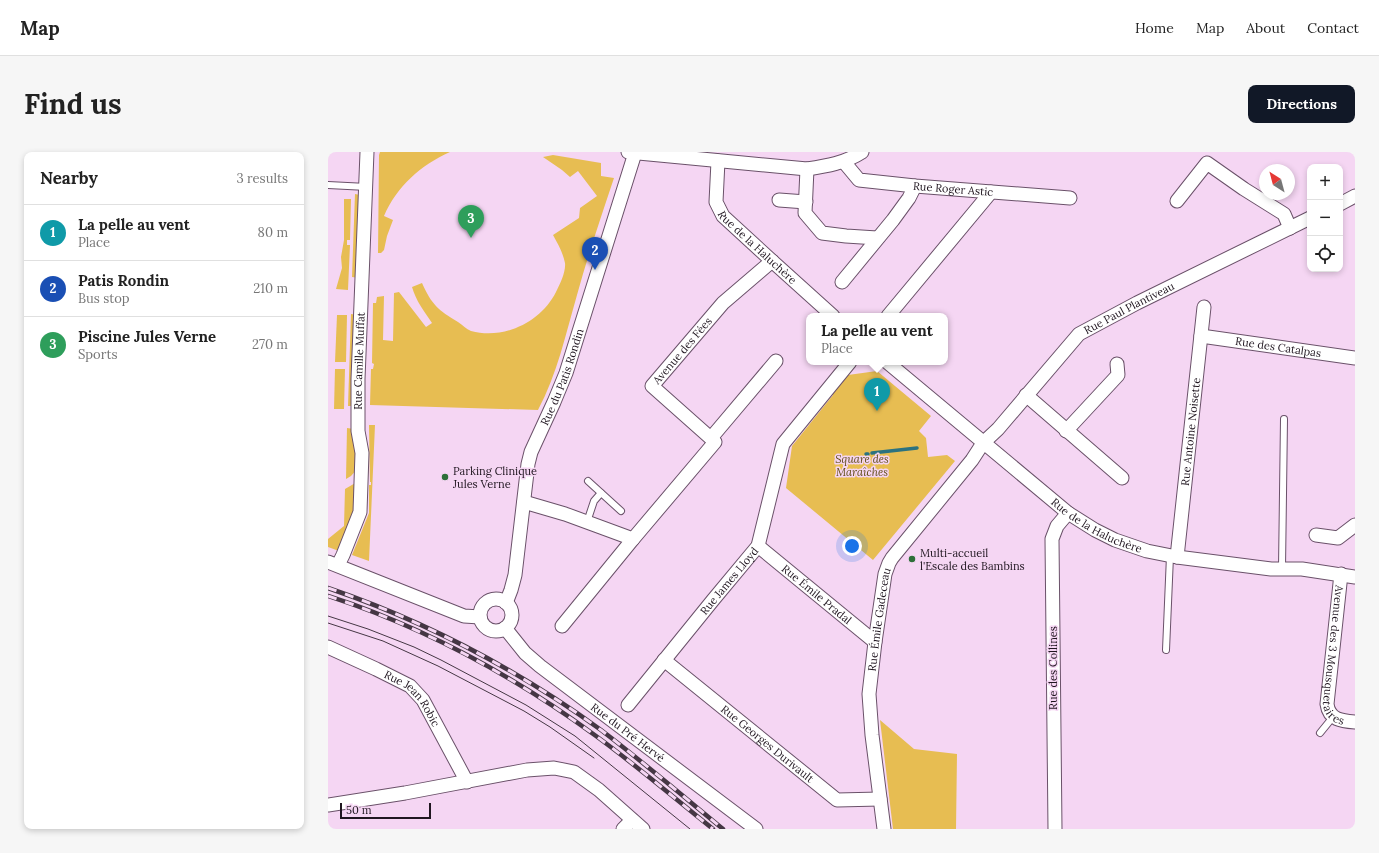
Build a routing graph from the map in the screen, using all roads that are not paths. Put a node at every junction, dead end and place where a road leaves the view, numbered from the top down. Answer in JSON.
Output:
{"nodes":[{"id":1,"x":367,"y":152,"type":"edge"},
{"id":2,"x":862,"y":152,"type":"edge"},
{"id":3,"x":631,"y":153,"type":"edge"},
{"id":4,"x":718,"y":161,"type":"junction"},
{"id":5,"x":844,"y":162,"type":"junction"},
{"id":6,"x":808,"y":169,"type":"junction"},
{"id":7,"x":328,"y":185,"type":"edge"},
{"id":8,"x":915,"y":186,"type":"junction"},
{"id":9,"x":367,"y":187,"type":"junction"},
{"id":10,"x":991,"y":192,"type":"junction"},
{"id":11,"x":1355,"y":196,"type":"edge"},
{"id":12,"x":1070,"y":198,"type":"dead end"},
{"id":13,"x":779,"y":200,"type":"dead end"},
{"id":14,"x":1177,"y":201,"type":"dead end"},
{"id":15,"x":806,"y":202,"type":"junction"},
{"id":16,"x":1343,"y":202,"type":"edge"},
{"id":17,"x":1307,"y":220,"type":"edge"},
{"id":18,"x":1290,"y":228,"type":"junction"},
{"id":19,"x":877,"y":238,"type":"junction"},
{"id":20,"x":772,"y":262,"type":"junction"},
{"id":21,"x":842,"y":282,"type":"dead end"},
{"id":22,"x":1204,"y":307,"type":"dead end"},
{"id":23,"x":830,"y":313,"type":"edge"},
{"id":24,"x":890,"y":313,"type":"edge"},
{"id":25,"x":1201,"y":336,"type":"junction"},
{"id":26,"x":1355,"y":358,"type":"edge"},
{"id":27,"x":776,"y":361,"type":"dead end"},
{"id":28,"x":1117,"y":364,"type":"dead end"},
{"id":29,"x":848,"y":365,"type":"edge"},
{"id":30,"x":891,"y":365,"type":"edge"},
{"id":31,"x":1026,"y":395,"type":"junction"},
{"id":32,"x":1284,"y":419,"type":"dead end"},
{"id":33,"x":1066,"y":431,"type":"junction"},
{"id":34,"x":712,"y":438,"type":"junction"},
{"id":35,"x":983,"y":443,"type":"junction"},
{"id":36,"x":1122,"y":478,"type":"dead end"},
{"id":37,"x":588,"y":481,"type":"dead end"},
{"id":38,"x":601,"y":493,"type":"junction"},
{"id":39,"x":524,"y":502,"type":"junction"},
{"id":40,"x":620,"y":511,"type":"dead end"},
{"id":41,"x":1068,"y":513,"type":"junction"},
{"id":42,"x":587,"y":522,"type":"junction"},
{"id":43,"x":1355,"y":525,"type":"edge"},
{"id":44,"x":1316,"y":535,"type":"dead end"},
{"id":45,"x":633,"y":539,"type":"junction"},
{"id":46,"x":758,"y":546,"type":"junction"},
{"id":47,"x":1173,"y":556,"type":"junction"},
{"id":48,"x":333,"y":563,"type":"edge"},
{"id":49,"x":1282,"y":568,"type":"junction"},
{"id":50,"x":1341,"y":574,"type":"junction"},
{"id":51,"x":1355,"y":577,"type":"edge"},
{"id":52,"x":506,"y":603,"type":"junction"},
{"id":53,"x":480,"y":616,"type":"junction"},
{"id":54,"x":562,"y":626,"type":"dead end"},
{"id":55,"x":505,"y":628,"type":"junction"},
{"id":56,"x":875,"y":642,"type":"junction"},
{"id":57,"x":328,"y":647,"type":"edge"},
{"id":58,"x":1166,"y":650,"type":"dead end"},
{"id":59,"x":664,"y":660,"type":"junction"},
{"id":60,"x":628,"y":705,"type":"dead end"},
{"id":61,"x":1333,"y":717,"type":"junction"},
{"id":62,"x":1355,"y":722,"type":"edge"},
{"id":63,"x":1320,"y":733,"type":"dead end"},
{"id":64,"x":467,"y":782,"type":"junction"},
{"id":65,"x":880,"y":799,"type":"junction"},
{"id":66,"x":328,"y":805,"type":"edge"},
{"id":67,"x":628,"y":824,"type":"edge"},
{"id":68,"x":642,"y":829,"type":"edge"},
{"id":69,"x":756,"y":829,"type":"edge"},
{"id":70,"x":884,"y":829,"type":"edge"},
{"id":71,"x":1055,"y":829,"type":"edge"}],
"edges":[{"from":1,"to":9,"type":"street","name":"Rue Camille Muffat"},
{"from":2,"to":5,"type":"street"},
{"from":3,"to":4,"type":"street"},
{"from":3,"to":39,"type":"street","name":"Rue du Patis Rondin"},
{"from":4,"to":6,"type":"street"},
{"from":4,"to":20,"type":"street","name":"Rue de la Haluchère"},
{"from":5,"to":6,"type":"street"},
{"from":5,"to":8,"type":"street","name":"Rue Roger Astic"},
{"from":6,"to":15,"type":"street"},
{"from":7,"to":9,"type":"lane"},
{"from":8,"to":10,"type":"street","name":"Rue Roger Astic"},
{"from":8,"to":19,"type":"street"},
{"from":9,"to":48,"type":"street","name":"Rue Camille Muffat"},
{"from":10,"to":12,"type":"street","name":"Rue Roger Astic"},
{"from":10,"to":24,"type":"street"},
{"from":11,"to":16,"type":"street"},
{"from":13,"to":15,"type":"street"},
{"from":14,"to":18,"type":"street"},
{"from":15,"to":19,"type":"street"},
{"from":17,"to":18,"type":"street","name":"Rue Paul Plantiveau"},
{"from":18,"to":31,"type":"street","name":"Rue Paul Plantiveau"},
{"from":19,"to":21,"type":"street"},
{"from":20,"to":23,"type":"street","name":"Rue de la Haluchère"},
{"from":20,"to":34,"type":"street","name":"Avenue des Fées"},
{"from":22,"to":25,"type":"street","name":"Rue Antoine Noisette"},
{"from":25,"to":26,"type":"street","name":"Rue des Catalpas"},
{"from":25,"to":47,"type":"street","name":"Rue Antoine Noisette"},
{"from":27,"to":34,"type":"street"},
{"from":28,"to":33,"type":"street"},
{"from":29,"to":46,"type":"street","name":"Rue James Lloyd"},
{"from":30,"to":35,"type":"street","name":"Rue de la Haluchère"},
{"from":31,"to":33,"type":"street"},
{"from":31,"to":35,"type":"street","name":"Rue Paul Plantiveau"},
{"from":32,"to":49,"type":"lane"},
{"from":33,"to":36,"type":"street"},
{"from":34,"to":45,"type":"street"},
{"from":35,"to":41,"type":"street","name":"Rue de la Haluchère"},
{"from":35,"to":56,"type":"street","name":"Rue Émile Gadeceau"},
{"from":37,"to":38,"type":"lane"},
{"from":38,"to":40,"type":"lane"},
{"from":38,"to":42,"type":"lane"},
{"from":39,"to":42,"type":"street"},
{"from":39,"to":52,"type":"street","name":"Rue du Patis Rondin"},
{"from":41,"to":47,"type":"street","name":"Rue de la Haluchère"},
{"from":41,"to":71,"type":"street","name":"Rue des Collines"},
{"from":42,"to":45,"type":"street"},
{"from":43,"to":44,"type":"street"},
{"from":45,"to":54,"type":"street"},
{"from":46,"to":56,"type":"street","name":"Rue Émile Pradal"},
{"from":46,"to":59,"type":"street","name":"Rue James Lloyd"},
{"from":47,"to":49,"type":"street","name":"Rue de la Haluchère"},
{"from":47,"to":58,"type":"lane"},
{"from":48,"to":53,"type":"street"},
{"from":49,"to":50,"type":"street","name":"Rue de la Haluchère"},
{"from":50,"to":51,"type":"street","name":"Rue de la Haluchère"},
{"from":50,"to":61,"type":"street","name":"Avenue des 3 Mousquetaires"},
{"from":52,"to":53,"type":"street"},
{"from":52,"to":55,"type":"street"},
{"from":53,"to":55,"type":"street"},
{"from":55,"to":69,"type":"street","name":"Rue du Pré Hervé"},
{"from":56,"to":65,"type":"street","name":"Rue Émile Gadeceau"},
{"from":57,"to":64,"type":"street","name":"Rue Jean Robic"},
{"from":59,"to":60,"type":"street","name":"Rue James Lloyd"},
{"from":59,"to":65,"type":"street","name":"Rue Georges Durivault"},
{"from":61,"to":62,"type":"street","name":"Avenue des 3 Mousquetaires"},
{"from":61,"to":63,"type":"lane"},
{"from":64,"to":66,"type":"street"},
{"from":64,"to":67,"type":"street"},
{"from":65,"to":70,"type":"street","name":"Rue Émile Gadeceau"},
{"from":67,"to":68,"type":"street"}]}
